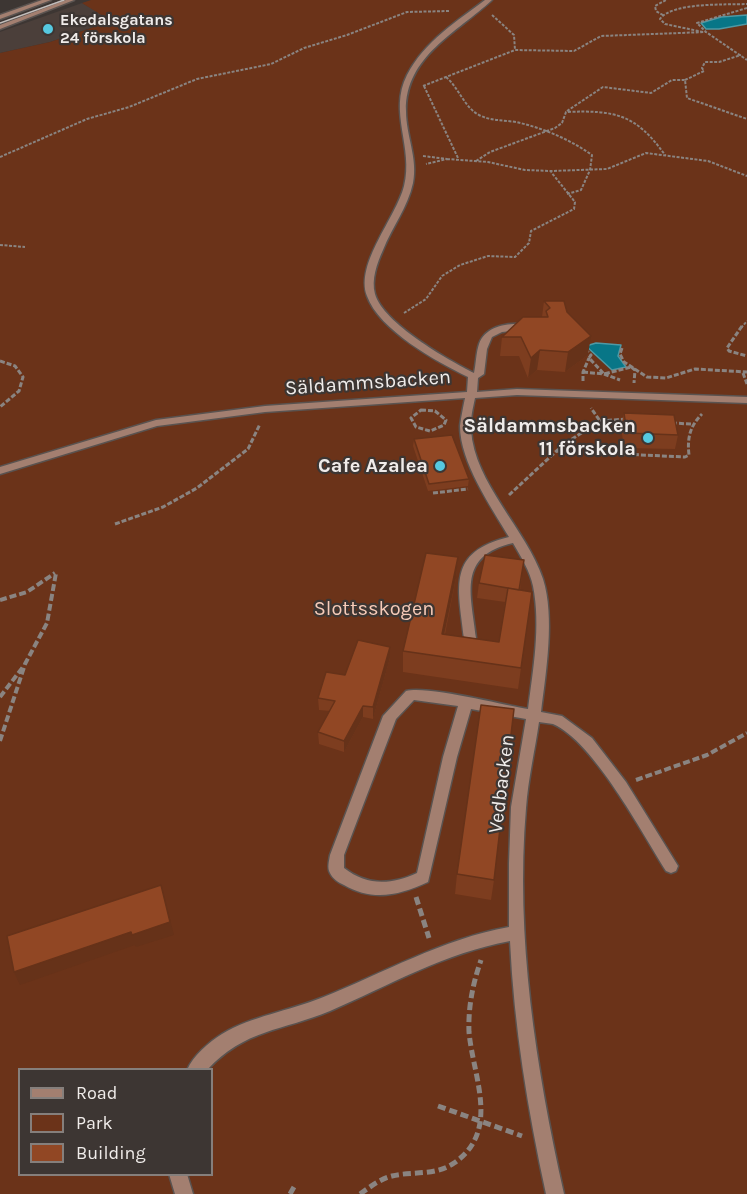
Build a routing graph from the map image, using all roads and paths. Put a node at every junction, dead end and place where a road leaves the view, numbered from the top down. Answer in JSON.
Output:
{"nodes":[{"id":1,"x":48,"y":0,"type":"edge"},
{"id":2,"x":71,"y":0,"type":"edge"},
{"id":3,"x":489,"y":0,"type":"edge"},
{"id":4,"x":666,"y":0,"type":"edge"},
{"id":5,"x":747,"y":4,"type":"edge"},
{"id":6,"x":747,"y":8,"type":"edge"},
{"id":7,"x":477,"y":10,"type":"junction"},
{"id":8,"x":663,"y":15,"type":"junction"},
{"id":9,"x":0,"y":17,"type":"edge"},
{"id":10,"x":0,"y":27,"type":"edge"},
{"id":11,"x":706,"y":32,"type":"junction"},
{"id":12,"x":515,"y":50,"type":"junction"},
{"id":13,"x":741,"y":55,"type":"junction"},
{"id":14,"x":747,"y":60,"type":"edge"},
{"id":15,"x":446,"y":77,"type":"junction"},
{"id":16,"x":685,"y":80,"type":"junction"},
{"id":17,"x":424,"y":86,"type":"junction"},
{"id":18,"x":405,"y":89,"type":"junction"},
{"id":19,"x":566,"y":112,"type":"junction"},
{"id":20,"x":747,"y":119,"type":"edge"},
{"id":21,"x":544,"y":131,"type":"junction"},
{"id":22,"x":410,"y":155,"type":"junction"},
{"id":23,"x":665,"y":155,"type":"junction"},
{"id":24,"x":0,"y":157,"type":"edge"},
{"id":25,"x":447,"y":159,"type":"junction"},
{"id":26,"x":459,"y":159,"type":"junction"},
{"id":27,"x":476,"y":161,"type":"junction"},
{"id":28,"x":411,"y":168,"type":"junction"},
{"id":29,"x":590,"y":170,"type":"junction"},
{"id":30,"x":551,"y":171,"type":"junction"},
{"id":31,"x":747,"y":176,"type":"edge"},
{"id":32,"x":567,"y":194,"type":"junction"},
{"id":33,"x":0,"y":245,"type":"edge"},
{"id":34,"x":25,"y":247,"type":"dead end"},
{"id":35,"x":412,"y":308,"type":"dead end"},
{"id":36,"x":747,"y":321,"type":"edge"},
{"id":37,"x":540,"y":327,"type":"edge"},
{"id":38,"x":584,"y":348,"type":"edge"},
{"id":39,"x":622,"y":348,"type":"dead end"},
{"id":40,"x":747,"y":356,"type":"edge"},
{"id":41,"x":589,"y":358,"type":"junction"},
{"id":42,"x":0,"y":361,"type":"edge"},
{"id":43,"x":631,"y":367,"type":"junction"},
{"id":44,"x":583,"y":372,"type":"junction"},
{"id":45,"x":745,"y":373,"type":"edge"},
{"id":46,"x":604,"y":374,"type":"junction"},
{"id":47,"x":473,"y":376,"type":"junction"},
{"id":48,"x":612,"y":376,"type":"dead end"},
{"id":49,"x":747,"y":384,"type":"edge"},
{"id":50,"x":631,"y":386,"type":"dead end"},
{"id":51,"x":584,"y":393,"type":"junction"},
{"id":52,"x":471,"y":394,"type":"junction"},
{"id":53,"x":708,"y":398,"type":"junction"},
{"id":54,"x":747,"y":400,"type":"edge"},
{"id":55,"x":0,"y":407,"type":"edge"},
{"id":56,"x":265,"y":409,"type":"junction"},
{"id":57,"x":443,"y":415,"type":"joint"},
{"id":58,"x":628,"y":419,"type":"edge"},
{"id":59,"x":600,"y":421,"type":"junction"},
{"id":60,"x":669,"y":423,"type":"edge"},
{"id":61,"x":691,"y":424,"type":"junction"},
{"id":62,"x":557,"y":451,"type":"junction"},
{"id":63,"x":0,"y":471,"type":"edge"},
{"id":64,"x":486,"y":486,"type":"junction"},
{"id":65,"x":433,"y":493,"type":"dead end"},
{"id":66,"x":498,"y":506,"type":"junction"},
{"id":67,"x":115,"y":524,"type":"dead end"},
{"id":68,"x":516,"y":538,"type":"junction"},
{"id":69,"x":0,"y":600,"type":"edge"},
{"id":70,"x":470,"y":638,"type":"edge"},
{"id":71,"x":25,"y":664,"type":"junction"},
{"id":72,"x":0,"y":697,"type":"edge"},
{"id":73,"x":466,"y":703,"type":"junction"},
{"id":74,"x":534,"y":715,"type":"junction"},
{"id":75,"x":747,"y":733,"type":"edge"},
{"id":76,"x":0,"y":741,"type":"edge"},
{"id":77,"x":621,"y":786,"type":"junction"},
{"id":78,"x":671,"y":866,"type":"dead end"},
{"id":79,"x":412,"y":883,"type":"junction"},
{"id":80,"x":516,"y":933,"type":"junction"},
{"id":81,"x":485,"y":940,"type":"junction"},
{"id":82,"x":435,"y":956,"type":"junction"},
{"id":83,"x":197,"y":1068,"type":"edge"},
{"id":84,"x":438,"y":1106,"type":"dead end"},
{"id":85,"x":482,"y":1123,"type":"junction"},
{"id":86,"x":542,"y":1142,"type":"junction"},
{"id":87,"x":179,"y":1176,"type":"edge"},
{"id":88,"x":294,"y":1187,"type":"dead end"},
{"id":89,"x":184,"y":1194,"type":"edge"},
{"id":90,"x":290,"y":1194,"type":"edge"},
{"id":91,"x":360,"y":1194,"type":"edge"},
{"id":92,"x":555,"y":1194,"type":"edge"}],
"edges":[{"from":1,"to":9,"type":"street"},
{"from":2,"to":10,"type":"street"},
{"from":3,"to":7,"type":"street"},
{"from":4,"to":8,"type":"path"},
{"from":5,"to":8,"type":"path"},
{"from":6,"to":11,"type":"path"},
{"from":7,"to":12,"type":"path"},
{"from":7,"to":18,"type":"street"},
{"from":7,"to":24,"type":"path"},
{"from":8,"to":11,"type":"path"},
{"from":11,"to":12,"type":"path"},
{"from":11,"to":13,"type":"path"},
{"from":12,"to":15,"type":"path"},
{"from":13,"to":14,"type":"path"},
{"from":13,"to":16,"type":"path"},
{"from":15,"to":17,"type":"path"},
{"from":15,"to":21,"type":"path"},
{"from":16,"to":19,"type":"path"},
{"from":16,"to":20,"type":"path"},
{"from":17,"to":18,"type":"path"},
{"from":17,"to":26,"type":"path"},
{"from":18,"to":22,"type":"street"},
{"from":19,"to":21,"type":"path"},
{"from":19,"to":23,"type":"path"},
{"from":21,"to":27,"type":"path"},
{"from":21,"to":29,"type":"path"},
{"from":22,"to":25,"type":"path"},
{"from":22,"to":28,"type":"street"},
{"from":23,"to":29,"type":"path"},
{"from":23,"to":31,"type":"path"},
{"from":25,"to":26,"type":"path"},
{"from":25,"to":28,"type":"path"},
{"from":26,"to":27,"type":"path"},
{"from":27,"to":30,"type":"path"},
{"from":28,"to":47,"type":"street"},
{"from":29,"to":30,"type":"path"},
{"from":29,"to":32,"type":"path"},
{"from":30,"to":32,"type":"path"},
{"from":32,"to":35,"type":"path"},
{"from":33,"to":34,"type":"path"},
{"from":36,"to":40,"type":"path"},
{"from":37,"to":47,"type":"street","name":"Vedbacken"},
{"from":38,"to":41,"type":"path"},
{"from":39,"to":43,"type":"path"},
{"from":41,"to":44,"type":"path"},
{"from":41,"to":46,"type":"path"},
{"from":42,"to":55,"type":"path"},
{"from":43,"to":45,"type":"path"},
{"from":43,"to":46,"type":"path"},
{"from":43,"to":50,"type":"path"},
{"from":44,"to":46,"type":"path"},
{"from":44,"to":51,"type":"path"},
{"from":45,"to":49,"type":"path"},
{"from":46,"to":48,"type":"path"},
{"from":47,"to":52,"type":"street","name":"Vedbacken"},
{"from":51,"to":52,"type":"street","name":"Säldammsbacken"},
{"from":51,"to":53,"type":"street","name":"Säldammsbacken"},
{"from":51,"to":59,"type":"path"},
{"from":52,"to":56,"type":"street","name":"Säldammsbacken"},
{"from":52,"to":64,"type":"street","name":"Vedbacken"},
{"from":53,"to":54,"type":"street","name":"Säldammsbacken"},
{"from":53,"to":61,"type":"path"},
{"from":56,"to":63,"type":"street","name":"Säldammsbacken"},
{"from":56,"to":67,"type":"path"},
{"from":57,"to":57,"type":"path"},
{"from":58,"to":59,"type":"path"},
{"from":59,"to":62,"type":"path"},
{"from":60,"to":61,"type":"path"},
{"from":61,"to":62,"type":"path"},
{"from":62,"to":66,"type":"path"},
{"from":64,"to":65,"type":"path"},
{"from":64,"to":66,"type":"street","name":"Vedbacken"},
{"from":66,"to":68,"type":"street","name":"Vedbacken"},
{"from":68,"to":70,"type":"street"},
{"from":68,"to":74,"type":"street","name":"Vedbacken"},
{"from":69,"to":71,"type":"path"},
{"from":71,"to":72,"type":"path"},
{"from":71,"to":76,"type":"path"},
{"from":73,"to":74,"type":"street"},
{"from":73,"to":79,"type":"street"},
{"from":73,"to":79,"type":"street"},
{"from":74,"to":77,"type":"street"},
{"from":74,"to":80,"type":"street","name":"Vedbacken"},
{"from":75,"to":77,"type":"path"},
{"from":77,"to":78,"type":"street"},
{"from":79,"to":82,"type":"path"},
{"from":80,"to":81,"type":"street"},
{"from":80,"to":86,"type":"street","name":"Vedbacken"},
{"from":81,"to":82,"type":"street"},
{"from":81,"to":85,"type":"path"},
{"from":82,"to":83,"type":"street"},
{"from":84,"to":85,"type":"path"},
{"from":85,"to":86,"type":"path"},
{"from":85,"to":91,"type":"path"},
{"from":86,"to":92,"type":"street","name":"Vedbacken"},
{"from":87,"to":89,"type":"street"},
{"from":88,"to":90,"type":"path"}]}
